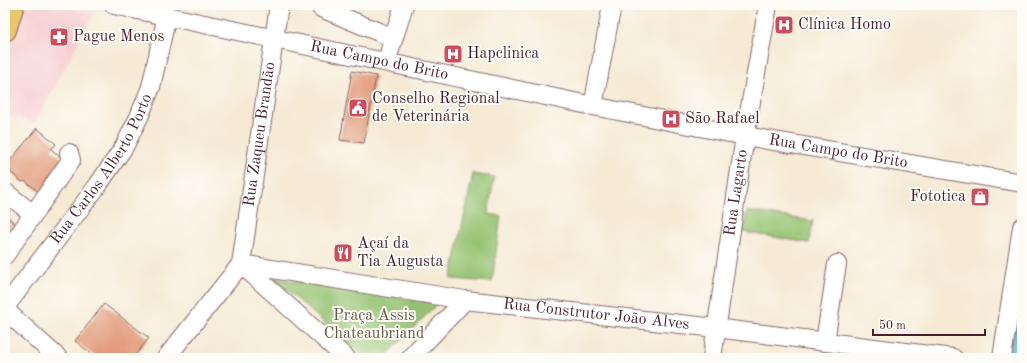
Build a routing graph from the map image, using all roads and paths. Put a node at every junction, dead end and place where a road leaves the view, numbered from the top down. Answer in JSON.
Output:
{"nodes":[{"id":1,"x":13,"y":5,"type":"edge"},
{"id":2,"x":114,"y":5,"type":"edge"},
{"id":3,"x":279,"y":5,"type":"edge"},
{"id":4,"x":404,"y":5,"type":"edge"},
{"id":5,"x":612,"y":5,"type":"edge"},
{"id":6,"x":768,"y":5,"type":"edge"},
{"id":7,"x":321,"y":8,"type":"dead end"},
{"id":8,"x":167,"y":15,"type":"junction"},
{"id":9,"x":5,"y":30,"type":"edge"},
{"id":10,"x":393,"y":38,"type":"junction"},
{"id":11,"x":274,"y":39,"type":"junction"},
{"id":12,"x":386,"y":62,"type":"junction"},
{"id":13,"x":592,"y":106,"type":"junction"},
{"id":14,"x":745,"y":136,"type":"junction"},
{"id":15,"x":69,"y":153,"type":"dead end"},
{"id":16,"x":1022,"y":183,"type":"edge"},
{"id":17,"x":5,"y":192,"type":"edge"},
{"id":18,"x":33,"y":214,"type":"junction"},
{"id":19,"x":1022,"y":226,"type":"edge"},
{"id":20,"x":5,"y":255,"type":"edge"},
{"id":21,"x":241,"y":264,"type":"junction"},
{"id":22,"x":837,"y":264,"type":"dead end"},
{"id":23,"x":465,"y":300,"type":"junction"},
{"id":24,"x":5,"y":309,"type":"edge"},
{"id":25,"x":716,"y":328,"type":"junction"},
{"id":26,"x":825,"y":342,"type":"junction"},
{"id":27,"x":863,"y":352,"type":"edge"},
{"id":28,"x":58,"y":358,"type":"edge"},
{"id":29,"x":166,"y":358,"type":"edge"},
{"id":30,"x":346,"y":358,"type":"edge"},
{"id":31,"x":410,"y":358,"type":"edge"},
{"id":32,"x":712,"y":358,"type":"edge"},
{"id":33,"x":953,"y":358,"type":"edge"},
{"id":34,"x":1002,"y":358,"type":"edge"}],
"edges":[{"from":1,"to":9,"type":"main road"},
{"from":2,"to":8,"type":"street","name":"Rua Campo do Brito"},
{"from":3,"to":11,"type":"street","name":"Rua Zaqueu Brandão"},
{"from":4,"to":10,"type":"street"},
{"from":5,"to":13,"type":"street"},
{"from":6,"to":14,"type":"street","name":"Rua Lagarto"},
{"from":7,"to":10,"type":"street"},
{"from":8,"to":11,"type":"street","name":"Rua Campo do Brito"},
{"from":8,"to":24,"type":"street","name":"Rua Carlos Alberto Porto"},
{"from":10,"to":12,"type":"street"},
{"from":11,"to":12,"type":"street","name":"Rua Campo do Brito"},
{"from":11,"to":21,"type":"street","name":"Rua Zaqueu Brandão"},
{"from":12,"to":13,"type":"street","name":"Rua Campo do Brito"},
{"from":13,"to":14,"type":"street","name":"Rua Campo do Brito"},
{"from":14,"to":16,"type":"street","name":"Rua Campo do Brito"},
{"from":14,"to":25,"type":"street","name":"Rua Lagarto"},
{"from":15,"to":18,"type":"street"},
{"from":17,"to":18,"type":"street"},
{"from":18,"to":20,"type":"street"},
{"from":19,"to":34,"type":"street"},
{"from":21,"to":23,"type":"street","name":"Rua Construtor João Alves"},
{"from":21,"to":29,"type":"street"},
{"from":21,"to":30,"type":"street"},
{"from":22,"to":26,"type":"street"},
{"from":23,"to":25,"type":"street","name":"Rua Construtor João Alves"},
{"from":23,"to":31,"type":"street"},
{"from":24,"to":28,"type":"street"},
{"from":25,"to":26,"type":"street","name":"Rua Construtor João Alves"},
{"from":25,"to":32,"type":"street","name":"Rua Lagarto"},
{"from":26,"to":27,"type":"street","name":"Rua Construtor João Alves"},
{"from":27,"to":33,"type":"street","name":"Rua Construtor João Alves"}]}
